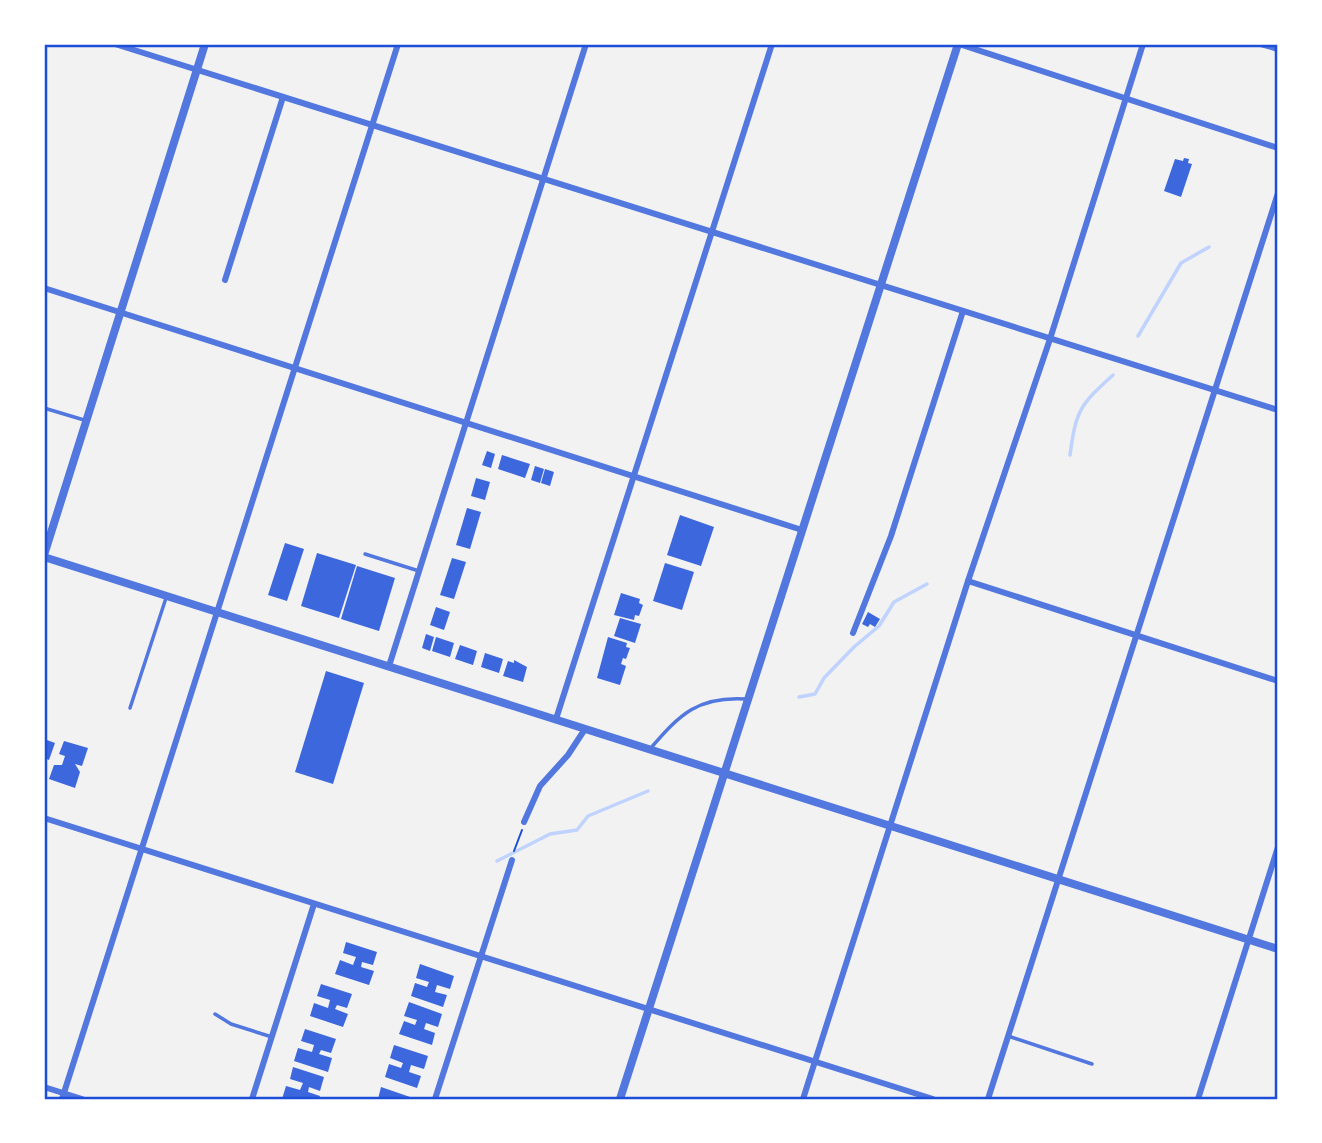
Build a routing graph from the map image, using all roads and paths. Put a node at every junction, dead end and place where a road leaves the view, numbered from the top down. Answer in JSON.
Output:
{"nodes":[{"id":1,"x":115,"y":44,"type":"edge"},
{"id":2,"x":205,"y":44,"type":"edge"},
{"id":3,"x":398,"y":44,"type":"edge"},
{"id":4,"x":586,"y":44,"type":"edge"},
{"id":5,"x":772,"y":44,"type":"edge"},
{"id":6,"x":958,"y":44,"type":"edge"},
{"id":7,"x":1143,"y":44,"type":"edge"},
{"id":8,"x":1261,"y":44,"type":"edge"},
{"id":9,"x":1278,"y":49,"type":"edge"},
{"id":10,"x":197,"y":70,"type":"junction"},
{"id":11,"x":283,"y":97,"type":"junction"},
{"id":12,"x":1126,"y":98,"type":"junction"},
{"id":13,"x":373,"y":125,"type":"junction"},
{"id":14,"x":1278,"y":148,"type":"edge"},
{"id":15,"x":543,"y":179,"type":"junction"},
{"id":16,"x":1278,"y":193,"type":"edge"},
{"id":17,"x":712,"y":232,"type":"junction"},
{"id":18,"x":225,"y":280,"type":"dead end"},
{"id":19,"x":881,"y":285,"type":"junction"},
{"id":20,"x":44,"y":288,"type":"edge"},
{"id":21,"x":963,"y":311,"type":"junction"},
{"id":22,"x":120,"y":313,"type":"junction"},
{"id":23,"x":1050,"y":338,"type":"junction"},
{"id":24,"x":295,"y":368,"type":"junction"},
{"id":25,"x":1215,"y":390,"type":"junction"},
{"id":26,"x":44,"y":408,"type":"edge"},
{"id":27,"x":1278,"y":410,"type":"edge"},
{"id":28,"x":86,"y":421,"type":"junction"},
{"id":29,"x":466,"y":423,"type":"junction"},
{"id":30,"x":634,"y":476,"type":"junction"},
{"id":31,"x":802,"y":530,"type":"junction"},
{"id":32,"x":365,"y":554,"type":"dead end"},
{"id":33,"x":44,"y":556,"type":"edge"},
{"id":34,"x":419,"y":571,"type":"junction"},
{"id":35,"x":968,"y":581,"type":"junction"},
{"id":36,"x":166,"y":596,"type":"junction"},
{"id":37,"x":217,"y":612,"type":"junction"},
{"id":38,"x":853,"y":633,"type":"dead end"},
{"id":39,"x":1136,"y":636,"type":"junction"},
{"id":40,"x":389,"y":666,"type":"junction"},
{"id":41,"x":1278,"y":681,"type":"edge"},
{"id":42,"x":748,"y":699,"type":"junction"},
{"id":43,"x":130,"y":708,"type":"dead end"},
{"id":44,"x":556,"y":719,"type":"junction"},
{"id":45,"x":585,"y":729,"type":"junction"},
{"id":46,"x":650,"y":749,"type":"junction"},
{"id":47,"x":724,"y":773,"type":"junction"},
{"id":48,"x":44,"y":818,"type":"edge"},
{"id":49,"x":524,"y":822,"type":"joint"},
{"id":50,"x":890,"y":825,"type":"junction"},
{"id":51,"x":1278,"y":847,"type":"edge"},
{"id":52,"x":142,"y":849,"type":"junction"},
{"id":53,"x":514,"y":850,"type":"dead end"},
{"id":54,"x":512,"y":860,"type":"dead end"},
{"id":55,"x":1059,"y":879,"type":"junction"},
{"id":56,"x":314,"y":904,"type":"junction"},
{"id":57,"x":1249,"y":940,"type":"junction"},
{"id":58,"x":1278,"y":949,"type":"edge"},
{"id":59,"x":481,"y":957,"type":"junction"},
{"id":60,"x":649,"y":1009,"type":"junction"},
{"id":61,"x":215,"y":1014,"type":"dead end"},
{"id":62,"x":1008,"y":1036,"type":"junction"},
{"id":63,"x":272,"y":1037,"type":"junction"},
{"id":64,"x":815,"y":1062,"type":"junction"},
{"id":65,"x":1093,"y":1064,"type":"dead end"},
{"id":66,"x":44,"y":1087,"type":"edge"},
{"id":67,"x":63,"y":1096,"type":"edge"},
{"id":68,"x":82,"y":1099,"type":"edge"},
{"id":69,"x":252,"y":1099,"type":"edge"},
{"id":70,"x":435,"y":1099,"type":"edge"},
{"id":71,"x":620,"y":1099,"type":"edge"},
{"id":72,"x":803,"y":1099,"type":"edge"},
{"id":73,"x":933,"y":1099,"type":"edge"},
{"id":74,"x":988,"y":1099,"type":"edge"},
{"id":75,"x":1198,"y":1099,"type":"edge"}],
"edges":[{"from":1,"to":10,"type":"street"},
{"from":2,"to":10,"type":"street"},
{"from":3,"to":13,"type":"street"},
{"from":4,"to":15,"type":"street"},
{"from":5,"to":17,"type":"street"},
{"from":6,"to":12,"type":"street"},
{"from":6,"to":19,"type":"street"},
{"from":7,"to":12,"type":"street"},
{"from":8,"to":9,"type":"street"},
{"from":10,"to":11,"type":"street"},
{"from":10,"to":22,"type":"street"},
{"from":11,"to":13,"type":"street"},
{"from":11,"to":18,"type":"street"},
{"from":12,"to":14,"type":"street"},
{"from":12,"to":23,"type":"street"},
{"from":13,"to":15,"type":"street"},
{"from":13,"to":24,"type":"street"},
{"from":15,"to":17,"type":"street"},
{"from":15,"to":29,"type":"street"},
{"from":16,"to":25,"type":"street"},
{"from":17,"to":19,"type":"street"},
{"from":17,"to":30,"type":"street"},
{"from":19,"to":21,"type":"street"},
{"from":19,"to":31,"type":"street"},
{"from":20,"to":22,"type":"street"},
{"from":21,"to":23,"type":"street"},
{"from":21,"to":38,"type":"street"},
{"from":22,"to":24,"type":"street"},
{"from":22,"to":28,"type":"street"},
{"from":23,"to":25,"type":"street"},
{"from":23,"to":35,"type":"street"},
{"from":24,"to":29,"type":"street"},
{"from":24,"to":37,"type":"street"},
{"from":25,"to":27,"type":"street"},
{"from":25,"to":39,"type":"street"},
{"from":26,"to":28,"type":"lane"},
{"from":28,"to":33,"type":"street"},
{"from":29,"to":30,"type":"street"},
{"from":29,"to":34,"type":"street"},
{"from":30,"to":31,"type":"street"},
{"from":30,"to":44,"type":"street"},
{"from":31,"to":42,"type":"street"},
{"from":32,"to":34,"type":"lane"},
{"from":33,"to":36,"type":"street"},
{"from":34,"to":40,"type":"street"},
{"from":35,"to":39,"type":"street"},
{"from":35,"to":50,"type":"street"},
{"from":36,"to":37,"type":"street"},
{"from":36,"to":43,"type":"lane"},
{"from":37,"to":40,"type":"street"},
{"from":37,"to":52,"type":"street"},
{"from":39,"to":41,"type":"street"},
{"from":39,"to":55,"type":"street"},
{"from":40,"to":44,"type":"street"},
{"from":42,"to":46,"type":"lane"},
{"from":42,"to":47,"type":"street"},
{"from":44,"to":45,"type":"street"},
{"from":45,"to":46,"type":"street"},
{"from":45,"to":49,"type":"street"},
{"from":46,"to":47,"type":"street"},
{"from":47,"to":50,"type":"street"},
{"from":47,"to":60,"type":"street"},
{"from":48,"to":52,"type":"street"},
{"from":49,"to":53,"type":"path"},
{"from":50,"to":55,"type":"street"},
{"from":50,"to":64,"type":"street"},
{"from":51,"to":57,"type":"street"},
{"from":52,"to":56,"type":"street"},
{"from":52,"to":67,"type":"street"},
{"from":54,"to":59,"type":"street"},
{"from":55,"to":57,"type":"street"},
{"from":55,"to":62,"type":"street"},
{"from":56,"to":59,"type":"street"},
{"from":56,"to":63,"type":"street"},
{"from":57,"to":58,"type":"street"},
{"from":57,"to":75,"type":"street"},
{"from":59,"to":60,"type":"street"},
{"from":59,"to":70,"type":"street"},
{"from":60,"to":64,"type":"street"},
{"from":60,"to":71,"type":"street"},
{"from":61,"to":63,"type":"lane"},
{"from":62,"to":65,"type":"lane"},
{"from":62,"to":74,"type":"street"},
{"from":63,"to":69,"type":"street"},
{"from":64,"to":72,"type":"street"},
{"from":64,"to":73,"type":"street"},
{"from":66,"to":67,"type":"street"},
{"from":67,"to":68,"type":"street"}]}
